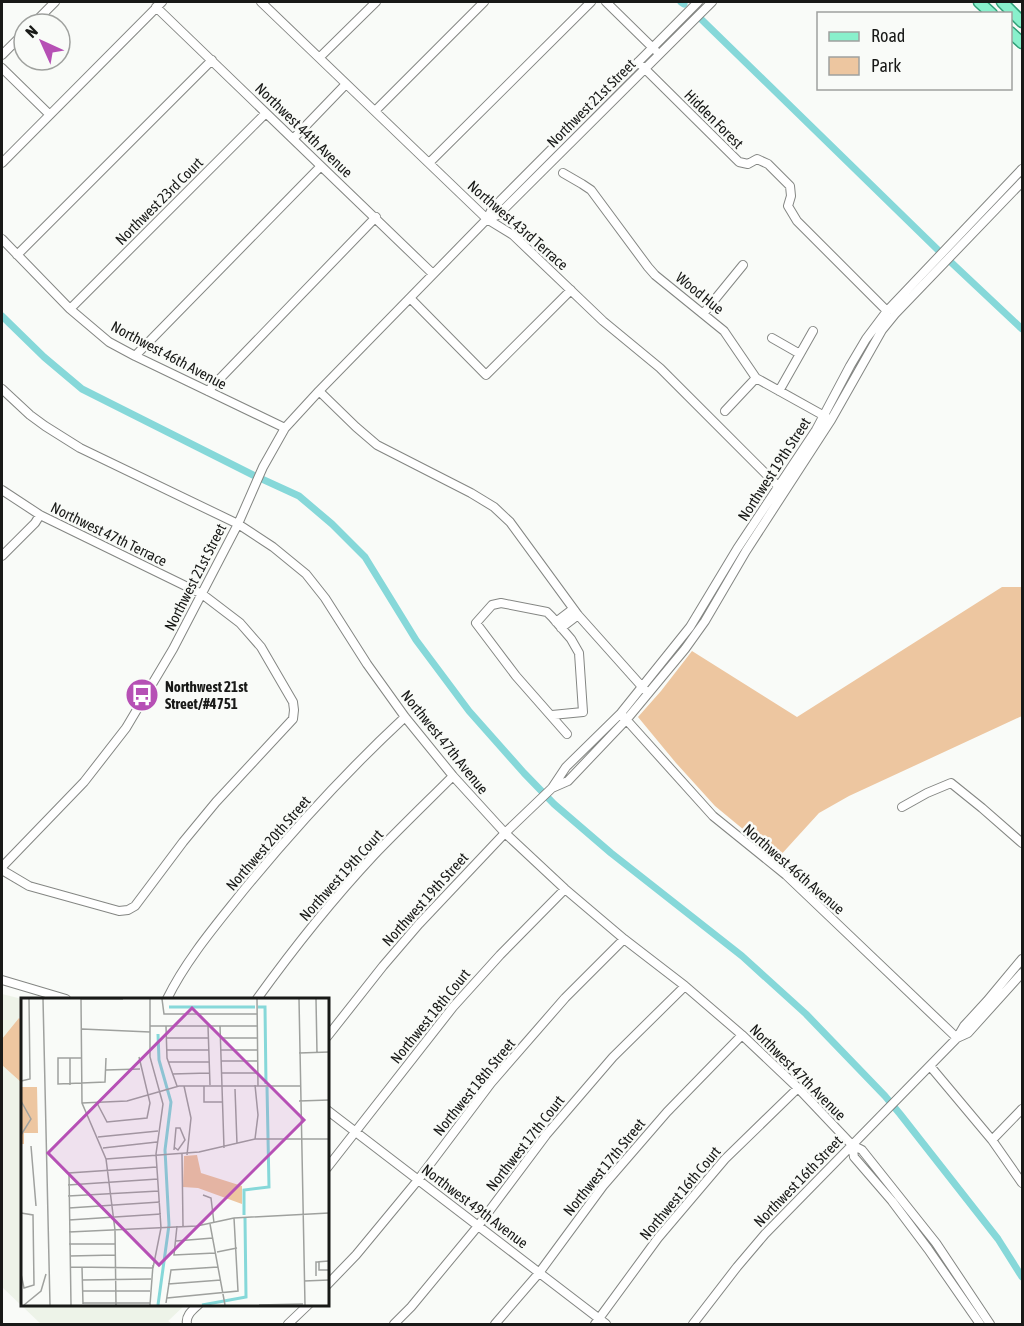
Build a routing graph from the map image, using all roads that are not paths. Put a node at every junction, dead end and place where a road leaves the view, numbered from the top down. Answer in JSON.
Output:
{"nodes":[{"id":1,"x":376,"y":2,"type":"edge"},
{"id":2,"x":484,"y":2,"type":"edge"},
{"id":3,"x":591,"y":2,"type":"edge"},
{"id":4,"x":606,"y":2,"type":"edge"},
{"id":5,"x":698,"y":2,"type":"edge"},
{"id":6,"x":712,"y":2,"type":"edge"},
{"id":7,"x":1002,"y":2,"type":"edge"},
{"id":8,"x":267,"y":3,"type":"edge"},
{"id":9,"x":159,"y":4,"type":"edge"},
{"id":10,"x":1023,"y":22,"type":"edge"},
{"id":11,"x":652,"y":47,"type":"junction"},
{"id":12,"x":660,"y":54,"type":"junction"},
{"id":13,"x":320,"y":57,"type":"junction"},
{"id":14,"x":212,"y":60,"type":"junction"},
{"id":15,"x":638,"y":62,"type":"junction"},
{"id":16,"x":2,"y":68,"type":"edge"},
{"id":17,"x":645,"y":69,"type":"junction"},
{"id":18,"x":346,"y":84,"type":"junction"},
{"id":19,"x":375,"y":111,"type":"junction"},
{"id":20,"x":266,"y":112,"type":"junction"},
{"id":21,"x":49,"y":114,"type":"junction"},
{"id":22,"x":293,"y":139,"type":"junction"},
{"id":23,"x":2,"y":163,"type":"edge"},
{"id":24,"x":429,"y":164,"type":"junction"},
{"id":25,"x":321,"y":166,"type":"junction"},
{"id":26,"x":1023,"y":170,"type":"edge"},
{"id":27,"x":563,"y":172,"type":"dead end"},
{"id":28,"x":1023,"y":182,"type":"edge"},
{"id":29,"x":376,"y":218,"type":"junction"},
{"id":30,"x":487,"y":219,"type":"junction"},
{"id":31,"x":2,"y":239,"type":"edge"},
{"id":32,"x":955,"y":246,"type":"junction"},
{"id":33,"x":17,"y":255,"type":"junction"},
{"id":34,"x":743,"y":265,"type":"dead end"},
{"id":35,"x":935,"y":267,"type":"junction"},
{"id":36,"x":433,"y":274,"type":"junction"},
{"id":37,"x":571,"y":290,"type":"junction"},
{"id":38,"x":410,"y":298,"type":"junction"},
{"id":39,"x":70,"y":309,"type":"junction"},
{"id":40,"x":886,"y":311,"type":"junction"},
{"id":41,"x":704,"y":314,"type":"junction"},
{"id":42,"x":813,"y":331,"type":"dead end"},
{"id":43,"x":772,"y":338,"type":"dead end"},
{"id":44,"x":800,"y":354,"type":"junction"},
{"id":45,"x":135,"y":356,"type":"junction"},
{"id":46,"x":756,"y":378,"type":"junction"},
{"id":47,"x":2,"y":389,"type":"edge"},
{"id":48,"x":208,"y":391,"type":"junction"},
{"id":49,"x":319,"y":391,"type":"junction"},
{"id":50,"x":779,"y":391,"type":"junction"},
{"id":51,"x":724,"y":411,"type":"dead end"},
{"id":52,"x":828,"y":418,"type":"junction"},
{"id":53,"x":285,"y":428,"type":"junction"},
{"id":54,"x":2,"y":489,"type":"edge"},
{"id":55,"x":783,"y":489,"type":"junction"},
{"id":56,"x":40,"y":515,"type":"junction"},
{"id":57,"x":238,"y":524,"type":"junction"},
{"id":58,"x":2,"y":556,"type":"edge"},
{"id":59,"x":202,"y":594,"type":"junction"},
{"id":60,"x":575,"y":612,"type":"junction"},
{"id":61,"x":559,"y":625,"type":"junction"},
{"id":62,"x":645,"y":690,"type":"junction"},
{"id":63,"x":552,"y":715,"type":"junction"},
{"id":64,"x":624,"y":716,"type":"junction"},
{"id":65,"x":405,"y":717,"type":"junction"},
{"id":66,"x":567,"y":734,"type":"dead end"},
{"id":67,"x":453,"y":776,"type":"junction"},
{"id":68,"x":902,"y":807,"type":"dead end"},
{"id":69,"x":505,"y":833,"type":"junction"},
{"id":70,"x":1023,"y":843,"type":"edge"},
{"id":71,"x":2,"y":869,"type":"edge"},
{"id":72,"x":565,"y":889,"type":"junction"},
{"id":73,"x":624,"y":939,"type":"junction"},
{"id":74,"x":1023,"y":959,"type":"edge"},
{"id":75,"x":1023,"y":973,"type":"edge"},
{"id":76,"x":2,"y":980,"type":"edge"},
{"id":77,"x":685,"y":986,"type":"junction"},
{"id":78,"x":63,"y":998,"type":"edge"},
{"id":79,"x":168,"y":998,"type":"edge"},
{"id":80,"x":258,"y":998,"type":"edge"},
{"id":81,"x":742,"y":1035,"type":"junction"},
{"id":82,"x":328,"y":1036,"type":"edge"},
{"id":83,"x":957,"y":1038,"type":"junction"},
{"id":84,"x":930,"y":1066,"type":"junction"},
{"id":85,"x":798,"y":1088,"type":"junction"},
{"id":86,"x":1023,"y":1109,"type":"edge"},
{"id":87,"x":328,"y":1111,"type":"edge"},
{"id":88,"x":356,"y":1132,"type":"junction"},
{"id":89,"x":992,"y":1140,"type":"junction"},
{"id":90,"x":852,"y":1145,"type":"junction"},
{"id":91,"x":328,"y":1167,"type":"edge"},
{"id":92,"x":418,"y":1180,"type":"junction"},
{"id":93,"x":1023,"y":1183,"type":"edge"},
{"id":94,"x":478,"y":1226,"type":"junction"},
{"id":95,"x":539,"y":1273,"type":"junction"},
{"id":96,"x":328,"y":1284,"type":"edge"},
{"id":97,"x":199,"y":1305,"type":"edge"},
{"id":98,"x":308,"y":1305,"type":"edge"},
{"id":99,"x":187,"y":1323,"type":"edge"},
{"id":100,"x":600,"y":1323,"type":"edge"},
{"id":101,"x":288,"y":1324,"type":"edge"},
{"id":102,"x":394,"y":1324,"type":"edge"},
{"id":103,"x":495,"y":1324,"type":"edge"},
{"id":104,"x":693,"y":1324,"type":"edge"},
{"id":105,"x":985,"y":1324,"type":"edge"}],
"edges":[{"from":1,"to":13,"type":"street"},
{"from":2,"to":19,"type":"street"},
{"from":3,"to":24,"type":"street"},
{"from":4,"to":11,"type":"street"},
{"from":5,"to":11,"type":"street","name":"Northwest 21st Street"},
{"from":6,"to":12,"type":"street","name":"Northwest 21st Street"},
{"from":7,"to":10,"type":"main road"},
{"from":8,"to":13,"type":"street","name":"Northwest 43rd Terrace"},
{"from":9,"to":14,"type":"street","name":"Northwest 44th Avenue"},
{"from":9,"to":21,"type":"street"},
{"from":11,"to":12,"type":"street"},
{"from":11,"to":15,"type":"street","name":"Northwest 21st Street"},
{"from":12,"to":17,"type":"street","name":"Northwest 21st Street"},
{"from":13,"to":18,"type":"street","name":"Northwest 43rd Terrace"},
{"from":14,"to":20,"type":"street","name":"Northwest 44th Avenue"},
{"from":14,"to":33,"type":"street"},
{"from":15,"to":17,"type":"street","name":"Hidden Forest"},
{"from":15,"to":30,"type":"street","name":"Northwest 21st Street"},
{"from":16,"to":21,"type":"street"},
{"from":17,"to":30,"type":"street","name":"Northwest 21st Street"},
{"from":17,"to":40,"type":"street","name":"Hidden Forest"},
{"from":18,"to":19,"type":"street","name":"Northwest 43rd Terrace"},
{"from":18,"to":22,"type":"street"},
{"from":19,"to":24,"type":"street","name":"Northwest 43rd Terrace"},
{"from":20,"to":22,"type":"street","name":"Northwest 44th Avenue"},
{"from":20,"to":39,"type":"street","name":"Northwest 23rd Court"},
{"from":21,"to":23,"type":"street"},
{"from":22,"to":25,"type":"street","name":"Northwest 44th Avenue"},
{"from":24,"to":30,"type":"street","name":"Northwest 43rd Terrace"},
{"from":25,"to":29,"type":"street","name":"Northwest 44th Avenue"},
{"from":25,"to":45,"type":"street"},
{"from":26,"to":32,"type":"street","name":"Northwest 19th Street"},
{"from":27,"to":41,"type":"street","name":"Wood Hue"},
{"from":28,"to":32,"type":"street","name":"Northwest 19th Street"},
{"from":29,"to":36,"type":"street","name":"Northwest 44th Avenue"},
{"from":29,"to":48,"type":"street"},
{"from":30,"to":36,"type":"street","name":"Northwest 21st Street"},
{"from":30,"to":37,"type":"street","name":"Northwest 43rd Terrace"},
{"from":31,"to":33,"type":"street","name":"Northwest 46th Avenue"},
{"from":32,"to":35,"type":"street","name":"Northwest 19th Street"},
{"from":33,"to":39,"type":"street","name":"Northwest 46th Avenue"},
{"from":34,"to":41,"type":"street"},
{"from":35,"to":40,"type":"street","name":"Northwest 19th Street"},
{"from":35,"to":52,"type":"street","name":"Northwest 19th Street"},
{"from":36,"to":38,"type":"street","name":"Northwest 21st Street"},
{"from":37,"to":38,"type":"street"},
{"from":37,"to":55,"type":"street","name":"Northwest 43rd Terrace"},
{"from":38,"to":49,"type":"street","name":"Northwest 21st Street"},
{"from":39,"to":45,"type":"street","name":"Northwest 46th Avenue"},
{"from":40,"to":52,"type":"street","name":"Northwest 19th Street"},
{"from":41,"to":46,"type":"street","name":"Wood Hue"},
{"from":42,"to":44,"type":"street"},
{"from":43,"to":44,"type":"street"},
{"from":44,"to":50,"type":"street"},
{"from":45,"to":48,"type":"street","name":"Northwest 46th Avenue"},
{"from":46,"to":50,"type":"street","name":"Wood Hue"},
{"from":46,"to":51,"type":"street"},
{"from":47,"to":57,"type":"street","name":"Northwest 47th Avenue"},
{"from":48,"to":53,"type":"street","name":"Northwest 46th Avenue"},
{"from":49,"to":53,"type":"street","name":"Northwest 21st Street"},
{"from":49,"to":60,"type":"street"},
{"from":50,"to":52,"type":"street","name":"Wood Hue"},
{"from":52,"to":55,"type":"street","name":"Northwest 19th Street"},
{"from":53,"to":57,"type":"street","name":"Northwest 21st Street"},
{"from":54,"to":56,"type":"street","name":"Northwest 47th Terrace"},
{"from":55,"to":62,"type":"street","name":"Northwest 19th Street"},
{"from":56,"to":58,"type":"street"},
{"from":56,"to":59,"type":"street","name":"Northwest 47th Terrace"},
{"from":57,"to":59,"type":"street","name":"Northwest 21st Street"},
{"from":57,"to":65,"type":"street","name":"Northwest 47th Avenue"},
{"from":59,"to":71,"type":"street","name":"Northwest 21st Street"},
{"from":59,"to":71,"type":"street","name":"Northwest 47th Terrace"},
{"from":60,"to":61,"type":"street"},
{"from":60,"to":62,"type":"street"},
{"from":61,"to":63,"type":"street"},
{"from":61,"to":63,"type":"street"},
{"from":62,"to":64,"type":"street","name":"Northwest 19th Street"},
{"from":63,"to":66,"type":"street"},
{"from":64,"to":69,"type":"street","name":"Northwest 19th Street"},
{"from":64,"to":83,"type":"street","name":"Northwest 46th Avenue"},
{"from":65,"to":67,"type":"street","name":"Northwest 47th Avenue"},
{"from":65,"to":79,"type":"street","name":"Northwest 20th Street"},
{"from":67,"to":69,"type":"street","name":"Northwest 47th Avenue"},
{"from":67,"to":80,"type":"street","name":"Northwest 19th Court"},
{"from":68,"to":70,"type":"street"},
{"from":69,"to":72,"type":"street","name":"Northwest 47th Avenue"},
{"from":69,"to":82,"type":"street","name":"Northwest 19th Street"},
{"from":72,"to":73,"type":"street","name":"Northwest 47th Avenue"},
{"from":72,"to":88,"type":"street","name":"Northwest 18th Court"},
{"from":73,"to":77,"type":"street","name":"Northwest 47th Avenue"},
{"from":73,"to":92,"type":"street","name":"Northwest 18th Street"},
{"from":74,"to":83,"type":"street","name":"Northwest 16th Street"},
{"from":75,"to":83,"type":"street","name":"Northwest 16th Street"},
{"from":76,"to":78,"type":"street"},
{"from":77,"to":81,"type":"street","name":"Northwest 47th Avenue"},
{"from":77,"to":94,"type":"street","name":"Northwest 17th Court"},
{"from":81,"to":85,"type":"street","name":"Northwest 47th Avenue"},
{"from":81,"to":95,"type":"street","name":"Northwest 17th Street"},
{"from":83,"to":84,"type":"street","name":"Northwest 16th Street"},
{"from":84,"to":89,"type":"street"},
{"from":84,"to":90,"type":"street","name":"Northwest 16th Street"},
{"from":85,"to":90,"type":"street","name":"Northwest 47th Avenue"},
{"from":85,"to":100,"type":"street","name":"Northwest 16th Court"},
{"from":86,"to":89,"type":"street"},
{"from":87,"to":88,"type":"street","name":"Northwest 49th Avenue"},
{"from":88,"to":91,"type":"street","name":"Northwest 18th Court"},
{"from":88,"to":92,"type":"street","name":"Northwest 49th Avenue"},
{"from":89,"to":93,"type":"street"},
{"from":90,"to":104,"type":"street","name":"Northwest 16th Street"},
{"from":90,"to":105,"type":"street","name":"Northwest 47th Avenue"},
{"from":92,"to":94,"type":"street","name":"Northwest 49th Avenue"},
{"from":92,"to":96,"type":"street","name":"Northwest 18th Street"},
{"from":94,"to":95,"type":"street","name":"Northwest 49th Avenue"},
{"from":94,"to":102,"type":"street","name":"Northwest 17th Court"},
{"from":95,"to":100,"type":"street","name":"Northwest 49th Avenue"},
{"from":95,"to":103,"type":"street","name":"Northwest 17th Street"},
{"from":97,"to":99,"type":"street"},
{"from":98,"to":101,"type":"street"}]}
